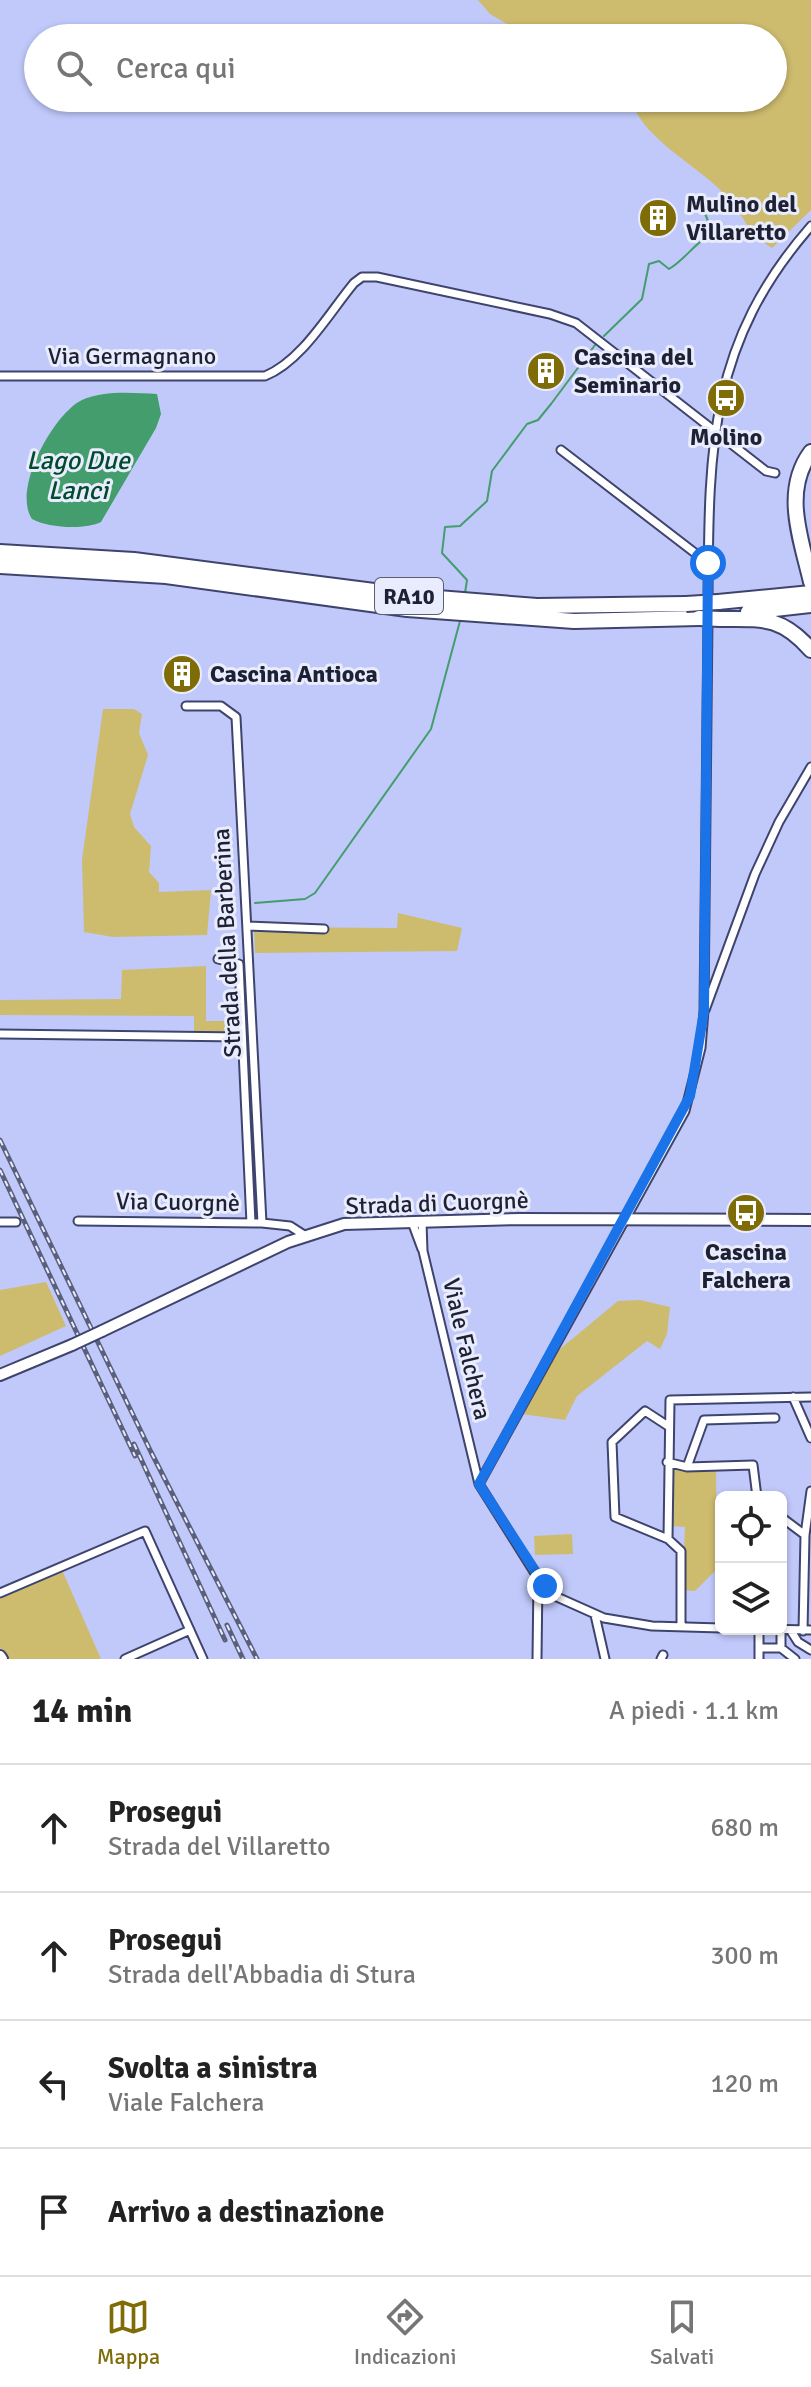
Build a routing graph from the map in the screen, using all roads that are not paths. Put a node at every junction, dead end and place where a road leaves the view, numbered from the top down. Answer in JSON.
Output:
{"nodes":[{"id":1,"x":811,"y":226,"type":"edge"},
{"id":2,"x":0,"y":376,"type":"edge"},
{"id":3,"x":714,"y":429,"type":"junction"},
{"id":4,"x":561,"y":450,"type":"dead end"},
{"id":5,"x":811,"y":452,"type":"edge"},
{"id":6,"x":775,"y":473,"type":"dead end"},
{"id":7,"x":0,"y":552,"type":"edge"},
{"id":8,"x":708,"y":563,"type":"junction"},
{"id":9,"x":103,"y":565,"type":"junction"},
{"id":10,"x":0,"y":566,"type":"edge"},
{"id":11,"x":811,"y":582,"type":"edge"},
{"id":12,"x":811,"y":593,"type":"edge"},
{"id":13,"x":791,"y":602,"type":"junction"},
{"id":14,"x":811,"y":605,"type":"edge"},
{"id":15,"x":719,"y":612,"type":"junction"},
{"id":16,"x":811,"y":650,"type":"edge"},
{"id":17,"x":186,"y":706,"type":"dead end"},
{"id":18,"x":811,"y":767,"type":"edge"},
{"id":19,"x":247,"y":926,"type":"junction"},
{"id":20,"x":324,"y":929,"type":"dead end"},
{"id":21,"x":218,"y":959,"type":"dead end"},
{"id":22,"x":704,"y":1011,"type":"junction"},
{"id":23,"x":0,"y":1034,"type":"edge"},
{"id":24,"x":242,"y":1037,"type":"junction"},
{"id":25,"x":626,"y":1220,"type":"junction"},
{"id":26,"x":811,"y":1220,"type":"edge"},
{"id":27,"x":78,"y":1221,"type":"dead end"},
{"id":28,"x":0,"y":1222,"type":"edge"},
{"id":29,"x":16,"y":1222,"type":"dead end"},
{"id":30,"x":417,"y":1222,"type":"junction"},
{"id":31,"x":251,"y":1223,"type":"junction"},
{"id":32,"x":262,"y":1223,"type":"junction"},
{"id":33,"x":278,"y":1224,"type":"junction"},
{"id":34,"x":304,"y":1235,"type":"junction"},
{"id":35,"x":288,"y":1242,"type":"junction"},
{"id":36,"x":0,"y":1375,"type":"edge"},
{"id":37,"x":793,"y":1397,"type":"junction"},
{"id":38,"x":811,"y":1397,"type":"edge"},
{"id":39,"x":775,"y":1418,"type":"dead end"},
{"id":40,"x":668,"y":1426,"type":"junction"},
{"id":41,"x":811,"y":1438,"type":"edge"},
{"id":42,"x":667,"y":1462,"type":"junction"},
{"id":43,"x":687,"y":1467,"type":"junction"},
{"id":44,"x":479,"y":1484,"type":"junction"},
{"id":45,"x":756,"y":1491,"type":"edge"},
{"id":46,"x":811,"y":1491,"type":"edge"},
{"id":47,"x":787,"y":1522,"type":"edge"},
{"id":48,"x":805,"y":1535,"type":"junction"},
{"id":49,"x":668,"y":1539,"type":"junction"},
{"id":50,"x":808,"y":1546,"type":"edge"},
{"id":51,"x":808,"y":1556,"type":"edge"},
{"id":52,"x":538,"y":1578,"type":"junction"},
{"id":53,"x":0,"y":1593,"type":"edge"},
{"id":54,"x":595,"y":1615,"type":"junction"},
{"id":55,"x":681,"y":1627,"type":"junction"},
{"id":56,"x":715,"y":1628,"type":"edge"},
{"id":57,"x":190,"y":1630,"type":"junction"},
{"id":58,"x":807,"y":1630,"type":"edge"},
{"id":59,"x":787,"y":1631,"type":"edge"},
{"id":60,"x":791,"y":1631,"type":"junction"},
{"id":61,"x":758,"y":1635,"type":"edge"},
{"id":62,"x":781,"y":1635,"type":"edge"},
{"id":63,"x":759,"y":1648,"type":"junction"},
{"id":64,"x":781,"y":1648,"type":"junction"},
{"id":65,"x":811,"y":1650,"type":"edge"},
{"id":66,"x":125,"y":1659,"type":"edge"},
{"id":67,"x":203,"y":1659,"type":"edge"},
{"id":68,"x":537,"y":1659,"type":"edge"},
{"id":69,"x":605,"y":1659,"type":"edge"},
{"id":70,"x":759,"y":1659,"type":"edge"},
{"id":71,"x":795,"y":1659,"type":"edge"}],
"edges":[{"from":1,"to":3,"type":"street"},
{"from":2,"to":3,"type":"street","name":"Via Germagnano"},
{"from":3,"to":6,"type":"street"},
{"from":3,"to":8,"type":"street"},
{"from":4,"to":8,"type":"street"},
{"from":5,"to":11,"type":"highway"},
{"from":7,"to":9,"type":"highway","number":"RA10"},
{"from":8,"to":22,"type":"street"},
{"from":9,"to":10,"type":"highway","number":"RA10"},
{"from":9,"to":15,"type":"highway","number":"RA10","bridge":true},
{"from":12,"to":13,"type":"highway","number":"RA10"},
{"from":13,"to":14,"type":"highway","number":"RA10"},
{"from":13,"to":15,"type":"highway","number":"RA10"},
{"from":15,"to":16,"type":"highway"},
{"from":17,"to":19,"type":"street","name":"Strada della Barberina"},
{"from":18,"to":22,"type":"street"},
{"from":19,"to":20,"type":"street"},
{"from":19,"to":32,"type":"street","name":"Strada della Barberina"},
{"from":21,"to":24,"type":"street","name":"Strada della Barberina"},
{"from":22,"to":25,"type":"street"},
{"from":23,"to":24,"type":"street","name":"Strada della Barberina"},
{"from":24,"to":31,"type":"street","name":"Strada della Barberina"},
{"from":25,"to":26,"type":"main road","name":"Strada di Cuorgnè"},
{"from":25,"to":30,"type":"main road","name":"Strada di Cuorgnè"},
{"from":25,"to":44,"type":"street"},
{"from":27,"to":31,"type":"street","name":"Via Cuorgnè"},
{"from":28,"to":29,"type":"street"},
{"from":30,"to":34,"type":"main road","name":"Strada di Cuorgnè"},
{"from":30,"to":44,"type":"street","name":"Viale Falchera"},
{"from":31,"to":32,"type":"street","name":"Via Cuorgnè"},
{"from":32,"to":33,"type":"street","name":"Via Cuorgnè"},
{"from":33,"to":34,"type":"street","name":"Via Cuorgnè"},
{"from":33,"to":35,"type":"street"},
{"from":34,"to":35,"type":"main road","name":"Strada di Cuorgnè"},
{"from":35,"to":36,"type":"main road","name":"Strada di Cuorgnè","bridge":true},
{"from":37,"to":38,"type":"street"},
{"from":37,"to":40,"type":"street"},
{"from":37,"to":41,"type":"street"},
{"from":39,"to":43,"type":"street"},
{"from":40,"to":42,"type":"street"},
{"from":40,"to":49,"type":"street"},
{"from":42,"to":43,"type":"street"},
{"from":42,"to":49,"type":"street"},
{"from":43,"to":45,"type":"street"},
{"from":44,"to":52,"type":"street","name":"Viale Falchera"},
{"from":46,"to":48,"type":"street"},
{"from":47,"to":48,"type":"street"},
{"from":48,"to":50,"type":"street"},
{"from":49,"to":55,"type":"street"},
{"from":50,"to":51,"type":"street"},
{"from":51,"to":58,"type":"street"},
{"from":52,"to":54,"type":"street","name":"Viale Falchera"},
{"from":52,"to":68,"type":"street"},
{"from":53,"to":57,"type":"street"},
{"from":54,"to":55,"type":"street","name":"Viale Falchera"},
{"from":54,"to":69,"type":"street"},
{"from":55,"to":56,"type":"street","name":"Viale Falchera"},
{"from":57,"to":66,"type":"street"},
{"from":57,"to":67,"type":"street"},
{"from":58,"to":60,"type":"street"},
{"from":59,"to":60,"type":"street"},
{"from":60,"to":65,"type":"street"},
{"from":61,"to":63,"type":"street"},
{"from":62,"to":64,"type":"street"},
{"from":63,"to":64,"type":"street"},
{"from":63,"to":70,"type":"street"},
{"from":64,"to":71,"type":"street"}]}
